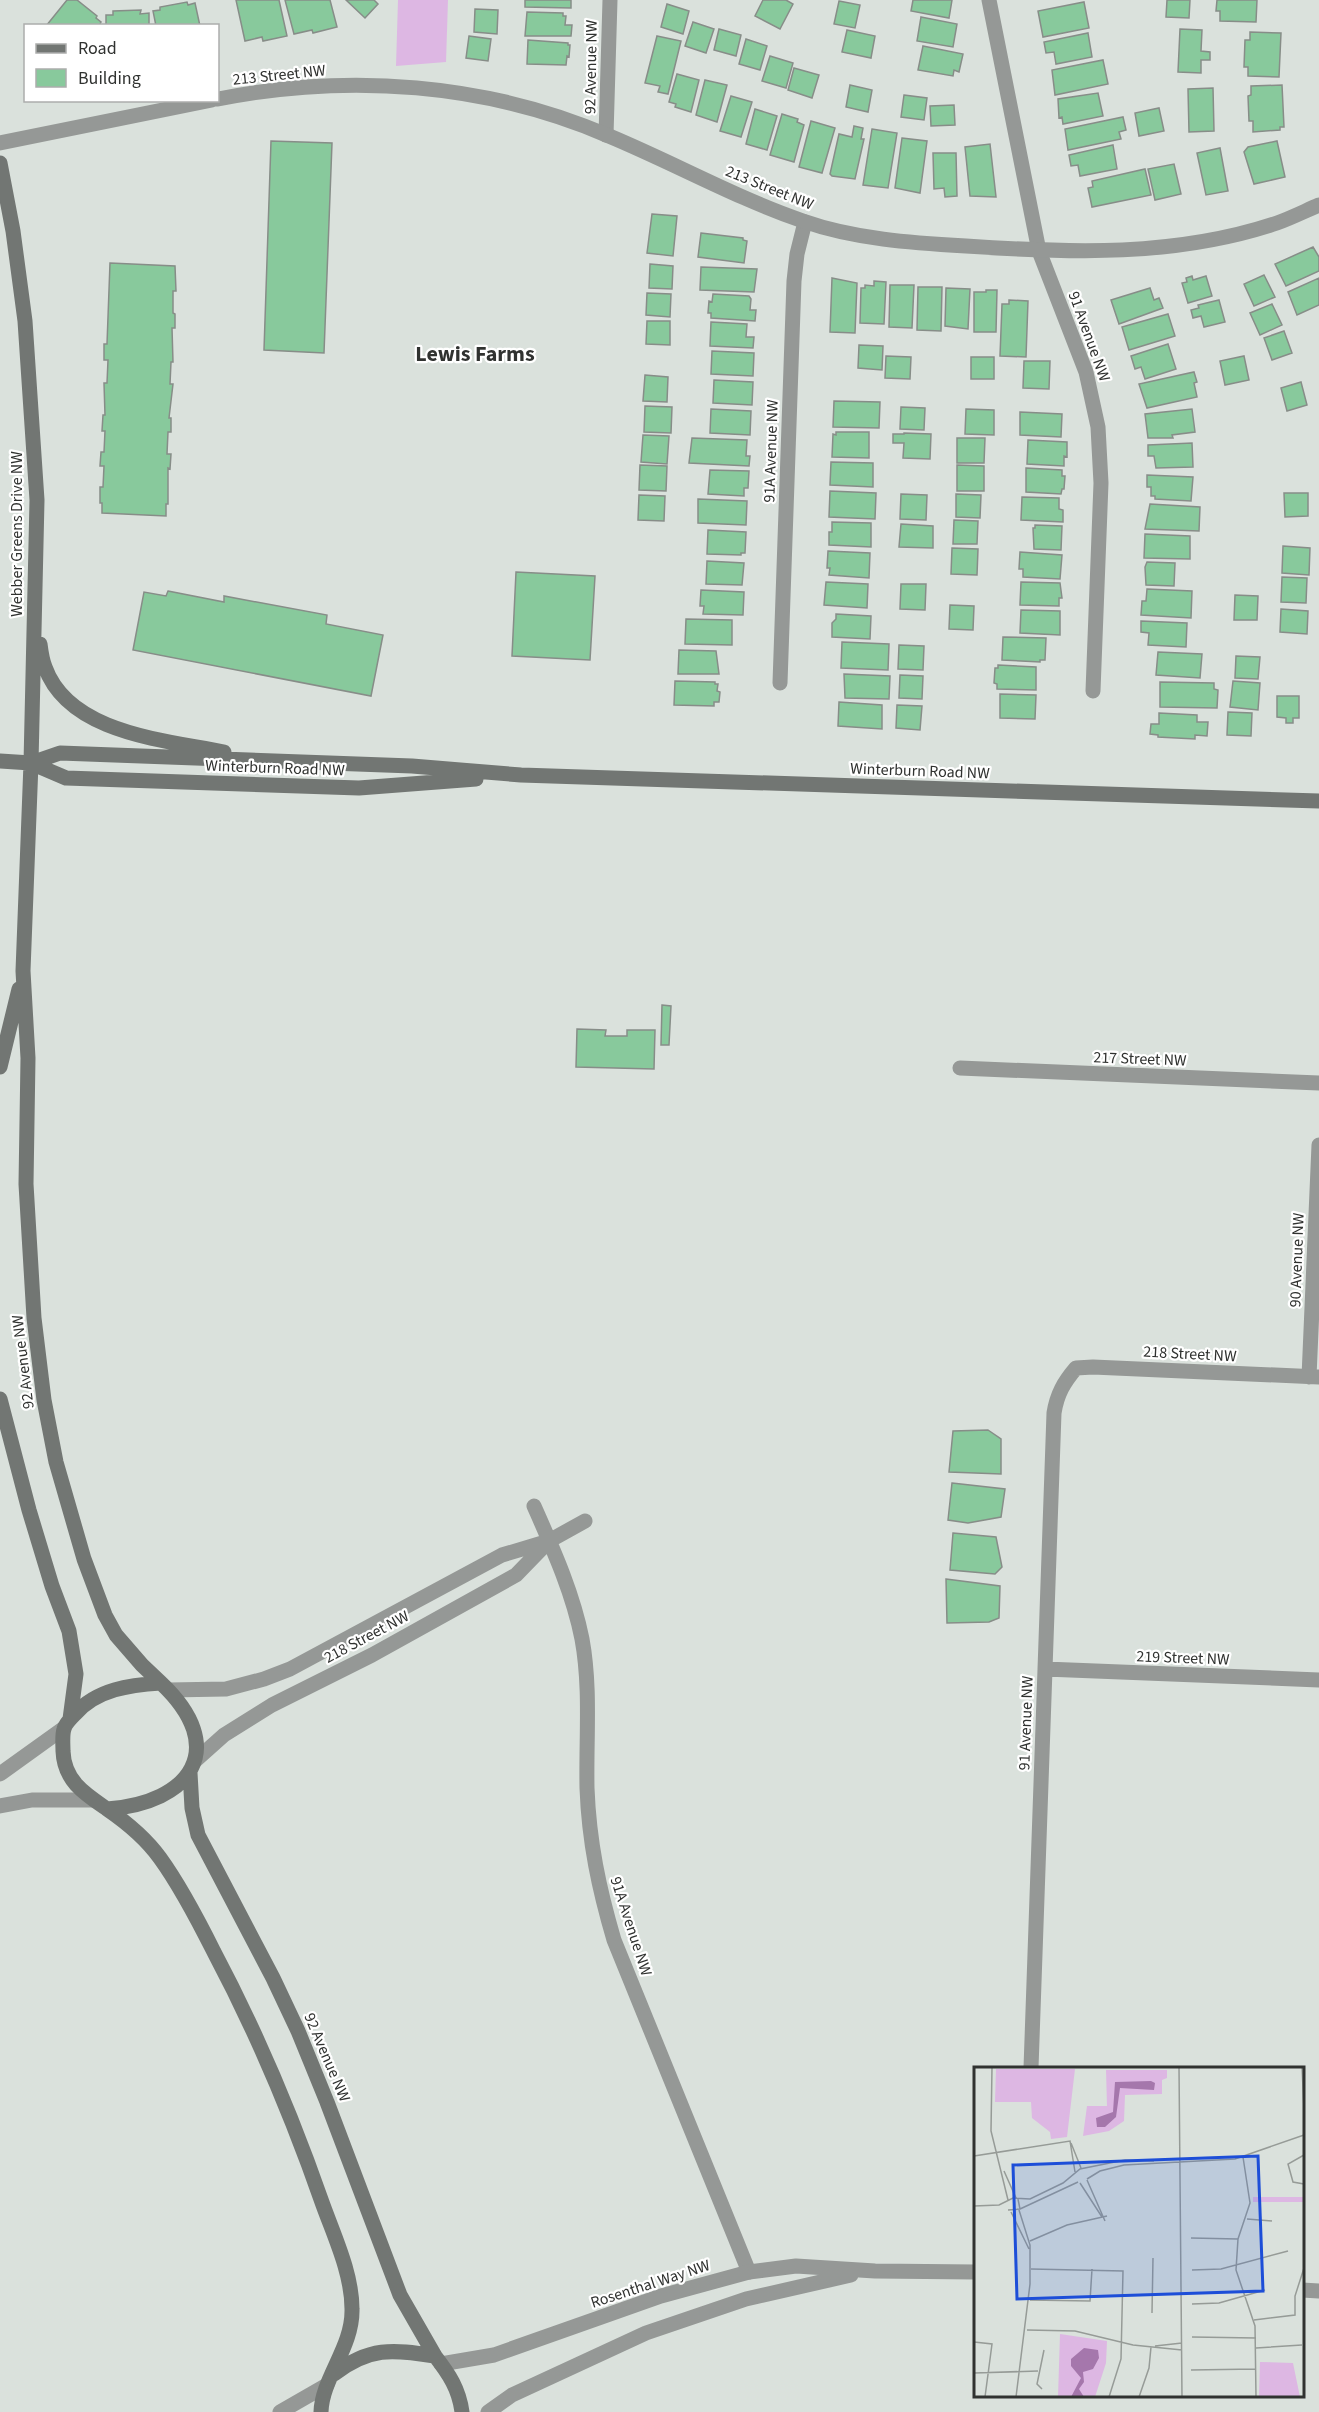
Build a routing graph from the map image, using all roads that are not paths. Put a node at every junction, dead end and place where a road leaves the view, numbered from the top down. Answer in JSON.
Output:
{"nodes":[{"id":1,"x":610,"y":0,"type":"edge"},
{"id":2,"x":989,"y":0,"type":"edge"},
{"id":3,"x":219,"y":99,"type":"edge"},
{"id":4,"x":202,"y":102,"type":"edge"},
{"id":5,"x":606,"y":135,"type":"junction"},
{"id":6,"x":0,"y":143,"type":"edge"},
{"id":7,"x":0,"y":163,"type":"edge"},
{"id":8,"x":1319,"y":205,"type":"edge"},
{"id":9,"x":805,"y":222,"type":"junction"},
{"id":10,"x":1039,"y":251,"type":"junction"},
{"id":11,"x":34,"y":621,"type":"junction"},
{"id":12,"x":780,"y":683,"type":"dead end"},
{"id":13,"x":1093,"y":691,"type":"dead end"},
{"id":14,"x":0,"y":761,"type":"edge"},
{"id":15,"x":266,"y":761,"type":"junction"},
{"id":16,"x":31,"y":763,"type":"junction"},
{"id":17,"x":520,"y":775,"type":"junction"},
{"id":18,"x":1319,"y":801,"type":"edge"},
{"id":19,"x":23,"y":971,"type":"junction"},
{"id":20,"x":0,"y":1067,"type":"edge"},
{"id":21,"x":960,"y":1068,"type":"dead end"},
{"id":22,"x":1319,"y":1083,"type":"edge"},
{"id":23,"x":1319,"y":1145,"type":"edge"},
{"id":24,"x":1314,"y":1377,"type":"edge"},
{"id":25,"x":1065,"y":1381,"type":"joint"},
{"id":26,"x":0,"y":1399,"type":"edge"},
{"id":27,"x":534,"y":1506,"type":"dead end"},
{"id":28,"x":585,"y":1521,"type":"dead end"},
{"id":29,"x":549,"y":1541,"type":"junction"},
{"id":30,"x":1045,"y":1669,"type":"junction"},
{"id":31,"x":1319,"y":1680,"type":"edge"},
{"id":32,"x":165,"y":1687,"type":"junction"},
{"id":33,"x":67,"y":1724,"type":"junction"},
{"id":34,"x":193,"y":1766,"type":"junction"},
{"id":35,"x":0,"y":1774,"type":"edge"},
{"id":36,"x":92,"y":1800,"type":"junction"},
{"id":37,"x":0,"y":1806,"type":"edge"},
{"id":38,"x":107,"y":1809,"type":"junction"},
{"id":39,"x":1031,"y":2067,"type":"edge"},
{"id":40,"x":875,"y":2271,"type":"junction"},
{"id":41,"x":749,"y":2272,"type":"junction"},
{"id":42,"x":974,"y":2272,"type":"edge"},
{"id":43,"x":1304,"y":2290,"type":"edge"},
{"id":44,"x":1319,"y":2291,"type":"edge"},
{"id":45,"x":438,"y":2360,"type":"junction"},
{"id":46,"x":331,"y":2379,"type":"junction"},
{"id":47,"x":280,"y":2412,"type":"edge"},
{"id":48,"x":321,"y":2412,"type":"edge"},
{"id":49,"x":462,"y":2412,"type":"edge"},
{"id":50,"x":488,"y":2412,"type":"edge"}],
"edges":[{"from":1,"to":5,"type":"street","name":"92 Avenue NW"},
{"from":2,"to":10,"type":"street","name":"91 Avenue NW"},
{"from":3,"to":5,"type":"street","name":"213 Street NW"},
{"from":4,"to":6,"type":"street","name":"213 Street NW"},
{"from":5,"to":9,"type":"street","name":"213 Street NW"},
{"from":7,"to":11,"type":"main road","name":"Webber Greens Drive NW"},
{"from":8,"to":10,"type":"street","name":"213 Street NW"},
{"from":9,"to":10,"type":"street","name":"213 Street NW"},
{"from":9,"to":12,"type":"street","name":"91A Avenue NW"},
{"from":10,"to":13,"type":"street","name":"91 Avenue NW"},
{"from":11,"to":15,"type":"main road"},
{"from":11,"to":16,"type":"main road","name":"Webber Greens Drive NW"},
{"from":14,"to":16,"type":"main road","name":"Winterburn Road NW"},
{"from":15,"to":16,"type":"main road","name":"Winterburn Road NW"},
{"from":15,"to":17,"type":"main road","name":"Winterburn Road NW"},
{"from":16,"to":17,"type":"main road","name":"Winterburn Road NW"},
{"from":16,"to":19,"type":"main road","name":"92 Avenue NW"},
{"from":17,"to":18,"type":"main road","name":"Winterburn Road NW"},
{"from":19,"to":20,"type":"main road","name":"92 Avenue NW"},
{"from":19,"to":32,"type":"main road","name":"92 Avenue NW"},
{"from":21,"to":22,"type":"street","name":"217 Street NW"},
{"from":23,"to":24,"type":"street","name":"90 Avenue NW"},
{"from":24,"to":25,"type":"street","name":"218 Street NW"},
{"from":25,"to":30,"type":"street","name":"91 Avenue NW"},
{"from":26,"to":33,"type":"main road","name":"92 Avenue NW"},
{"from":27,"to":29,"type":"street","name":"91A Avenue NW"},
{"from":28,"to":29,"type":"street","name":"218 Street NW"},
{"from":29,"to":32,"type":"street","name":"218 Street NW"},
{"from":29,"to":34,"type":"street","name":"218 Street NW"},
{"from":29,"to":41,"type":"street","name":"91A Avenue NW"},
{"from":30,"to":31,"type":"street","name":"219 Street NW"},
{"from":30,"to":39,"type":"street","name":"91 Avenue NW"},
{"from":32,"to":33,"type":"main road"},
{"from":32,"to":34,"type":"main road","name":"92 Avenue NW"},
{"from":33,"to":35,"type":"street"},
{"from":33,"to":36,"type":"main road","name":"92 Avenue NW"},
{"from":34,"to":38,"type":"main road"},
{"from":34,"to":45,"type":"main road","name":"92 Avenue NW"},
{"from":36,"to":37,"type":"street"},
{"from":36,"to":38,"type":"main road","name":"92 Avenue NW"},
{"from":38,"to":46,"type":"main road","name":"92 Avenue NW"},
{"from":40,"to":41,"type":"street","name":"Rosenthal Way NW"},
{"from":40,"to":42,"type":"street","name":"Rosenthal Way NW"},
{"from":40,"to":50,"type":"street","name":"Rosenthal Way NW"},
{"from":41,"to":45,"type":"street","name":"Rosenthal Way NW"},
{"from":43,"to":44,"type":"street"},
{"from":45,"to":46,"type":"main road"},
{"from":45,"to":49,"type":"main road","name":"92 Avenue NW"},
{"from":46,"to":47,"type":"street"},
{"from":46,"to":48,"type":"main road","name":"92 Avenue NW"}]}
